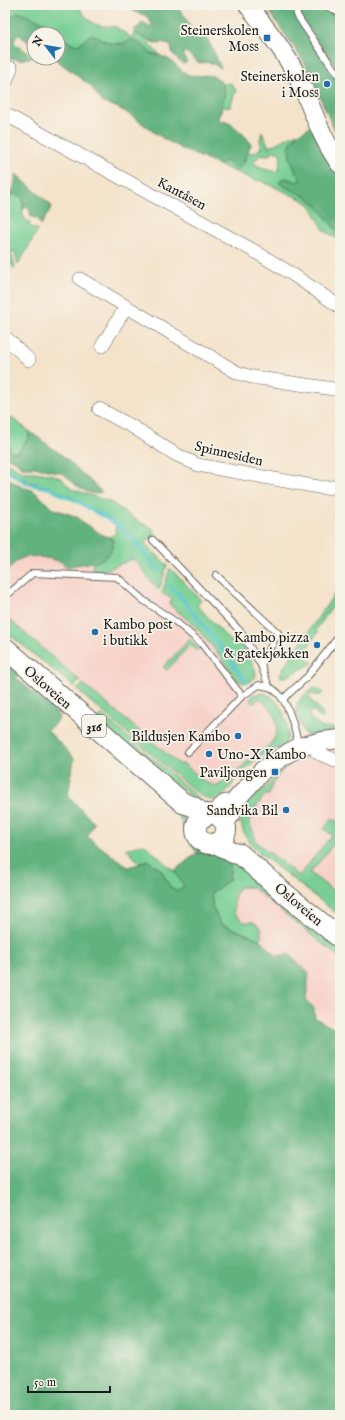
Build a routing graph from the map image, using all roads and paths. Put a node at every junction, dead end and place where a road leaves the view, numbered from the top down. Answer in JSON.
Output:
{"nodes":[{"id":1,"x":248,"y":5,"type":"edge"},
{"id":2,"x":296,"y":5,"type":"edge"},
{"id":3,"x":324,"y":5,"type":"edge"},
{"id":4,"x":340,"y":13,"type":"edge"},
{"id":5,"x":11,"y":68,"type":"dead end"},
{"id":6,"x":340,"y":76,"type":"edge"},
{"id":7,"x":5,"y":84,"type":"edge"},
{"id":8,"x":5,"y":114,"type":"edge"},
{"id":9,"x":340,"y":164,"type":"edge"},
{"id":10,"x":80,"y":279,"type":"dead end"},
{"id":11,"x":126,"y":307,"type":"junction"},
{"id":12,"x":340,"y":308,"type":"edge"},
{"id":13,"x":5,"y":337,"type":"edge"},
{"id":14,"x":102,"y":346,"type":"dead end"},
{"id":15,"x":29,"y":360,"type":"dead end"},
{"id":16,"x":340,"y":390,"type":"edge"},
{"id":17,"x":99,"y":409,"type":"dead end"},
{"id":18,"x":340,"y":486,"type":"edge"},
{"id":19,"x":153,"y":540,"type":"dead end"},
{"id":20,"x":216,"y":574,"type":"dead end"},
{"id":21,"x":5,"y":597,"type":"edge"},
{"id":22,"x":340,"y":635,"type":"edge"},
{"id":23,"x":5,"y":648,"type":"edge"},
{"id":24,"x":261,"y":665,"type":"junction"},
{"id":25,"x":269,"y":686,"type":"junction"},
{"id":26,"x":242,"y":696,"type":"junction"},
{"id":27,"x":283,"y":699,"type":"junction"},
{"id":28,"x":340,"y":739,"type":"edge"},
{"id":29,"x":306,"y":745,"type":"junction"},
{"id":30,"x":188,"y":752,"type":"dead end"},
{"id":31,"x":340,"y":762,"type":"edge"},
{"id":32,"x":214,"y":826,"type":"junction"},
{"id":33,"x":340,"y":938,"type":"edge"}],
"edges":[{"from":1,"to":9,"type":"street"},
{"from":2,"to":6,"type":"lane"},
{"from":3,"to":4,"type":"lane"},
{"from":5,"to":7,"type":"street"},
{"from":8,"to":12,"type":"street","name":"Kantåsen"},
{"from":10,"to":11,"type":"street"},
{"from":11,"to":14,"type":"street"},
{"from":11,"to":16,"type":"street"},
{"from":13,"to":15,"type":"street"},
{"from":17,"to":18,"type":"street","name":"Spinnesiden"},
{"from":19,"to":24,"type":"lane"},
{"from":20,"to":24,"type":"lane"},
{"from":21,"to":26,"type":"lane"},
{"from":22,"to":27,"type":"lane"},
{"from":23,"to":32,"type":"main road","name":"Osloveien","number":"316"},
{"from":24,"to":25,"type":"lane"},
{"from":25,"to":26,"type":"lane"},
{"from":25,"to":27,"type":"lane"},
{"from":26,"to":30,"type":"lane"},
{"from":27,"to":29,"type":"lane"},
{"from":28,"to":29,"type":"street"},
{"from":29,"to":31,"type":"street"},
{"from":29,"to":32,"type":"street"},
{"from":32,"to":33,"type":"main road","name":"Osloveien","number":"316"}]}
